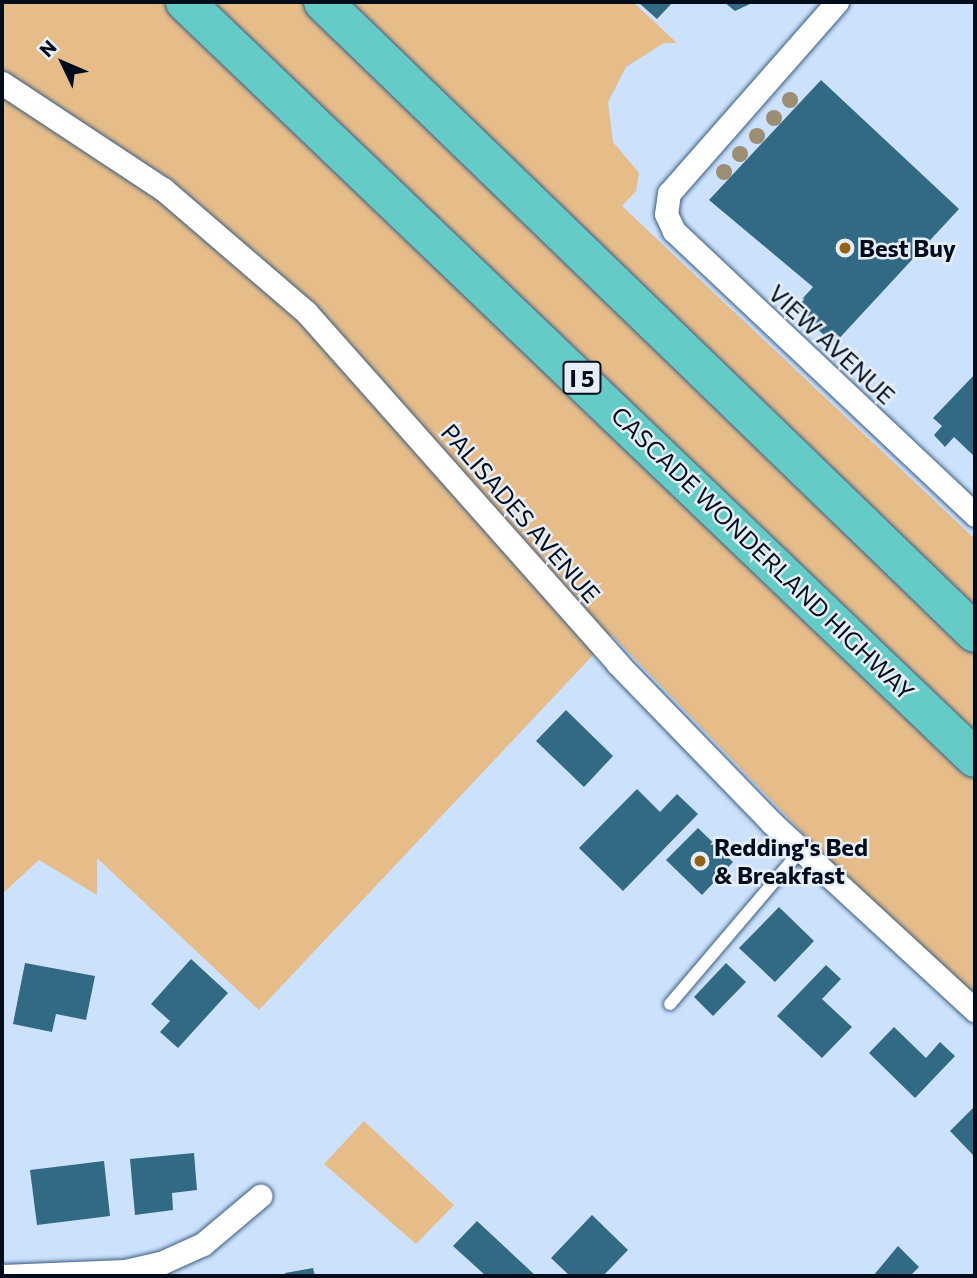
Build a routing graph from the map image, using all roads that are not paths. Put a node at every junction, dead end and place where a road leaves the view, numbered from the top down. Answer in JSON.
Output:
{"nodes":[{"id":1,"x":185,"y":2,"type":"edge"},
{"id":2,"x":323,"y":2,"type":"edge"},
{"id":3,"x":837,"y":2,"type":"edge"},
{"id":4,"x":2,"y":83,"type":"edge"},
{"id":5,"x":975,"y":515,"type":"edge"},
{"id":6,"x":975,"y":633,"type":"edge"},
{"id":7,"x":975,"y":758,"type":"edge"},
{"id":8,"x":801,"y":850,"type":"junction"},
{"id":9,"x":670,"y":1004,"type":"dead end"},
{"id":10,"x":975,"y":1010,"type":"edge"},
{"id":11,"x":260,"y":1196,"type":"dead end"},
{"id":12,"x":2,"y":1276,"type":"edge"}],
"edges":[{"from":1,"to":7,"type":"highway","name":"CASCADE WONDERLAND HIGHWAY","number":"I 5"},
{"from":2,"to":6,"type":"highway"},
{"from":3,"to":5,"type":"street","name":"VIEW AVENUE"},
{"from":4,"to":8,"type":"street","name":"PALISADES AVENUE"},
{"from":8,"to":9,"type":"lane"},
{"from":8,"to":10,"type":"street","name":"PALISADES AVENUE"},
{"from":11,"to":12,"type":"street"}]}
